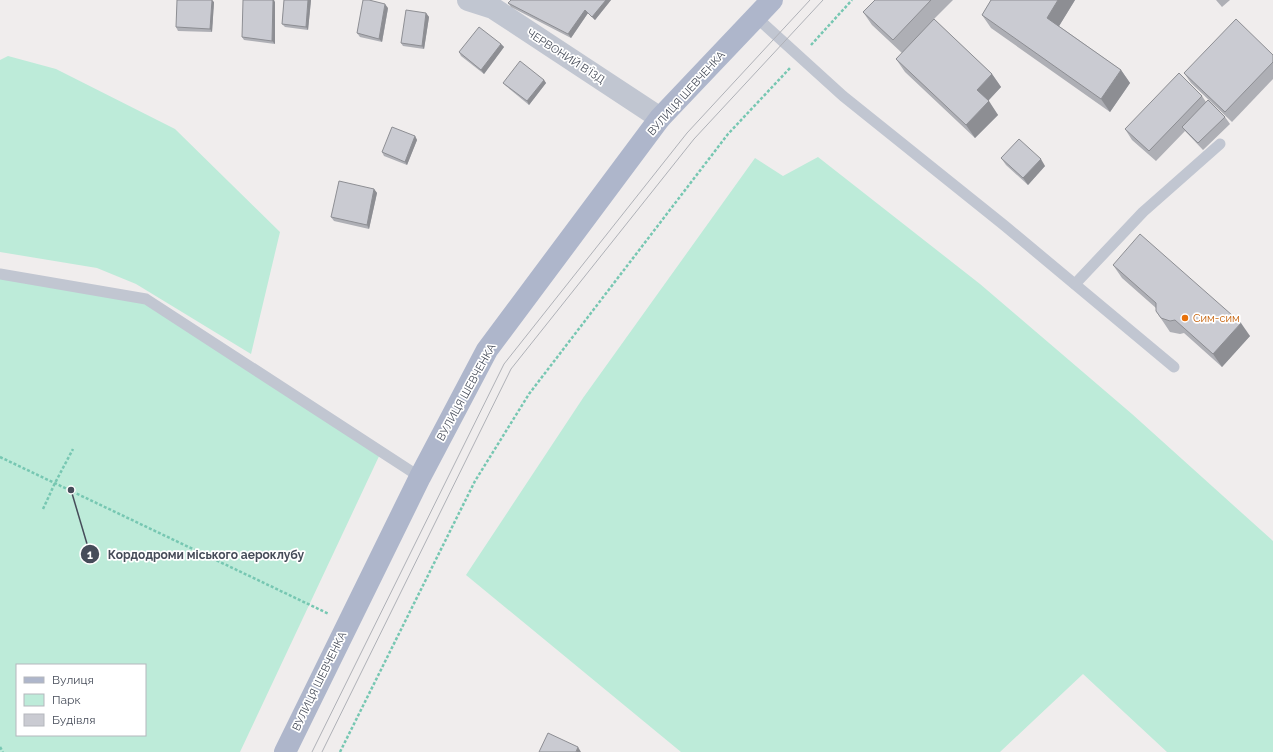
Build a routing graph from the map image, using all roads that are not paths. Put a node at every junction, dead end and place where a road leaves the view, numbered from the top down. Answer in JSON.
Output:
{"nodes":[{"id":1,"x":468,"y":0,"type":"edge"},
{"id":2,"x":772,"y":0,"type":"edge"},
{"id":3,"x":497,"y":4,"type":"edge"},
{"id":4,"x":756,"y":17,"type":"junction"},
{"id":5,"x":660,"y":118,"type":"junction"},
{"id":6,"x":1220,"y":144,"type":"dead end"},
{"id":7,"x":0,"y":274,"type":"edge"},
{"id":8,"x":1075,"y":284,"type":"junction"},
{"id":9,"x":1174,"y":367,"type":"dead end"},
{"id":10,"x":420,"y":477,"type":"junction"},
{"id":11,"x":285,"y":752,"type":"edge"}],
"edges":[{"from":1,"to":3,"type":"street","name":"ЧЕРВОНИЙ В’ЇЗД"},
{"from":2,"to":4,"type":"main road","name":"ВУЛИЦЯ ШЕВЧЕНКА"},
{"from":3,"to":5,"type":"street","name":"ЧЕРВОНИЙ В’ЇЗД"},
{"from":4,"to":5,"type":"main road","name":"ВУЛИЦЯ ШЕВЧЕНКА"},
{"from":4,"to":8,"type":"lane"},
{"from":5,"to":10,"type":"main road","name":"ВУЛИЦЯ ШЕВЧЕНКА"},
{"from":6,"to":8,"type":"lane"},
{"from":7,"to":10,"type":"lane"},
{"from":8,"to":9,"type":"lane"},
{"from":10,"to":11,"type":"main road","name":"ВУЛИЦЯ ШЕВЧЕНКА"}]}
